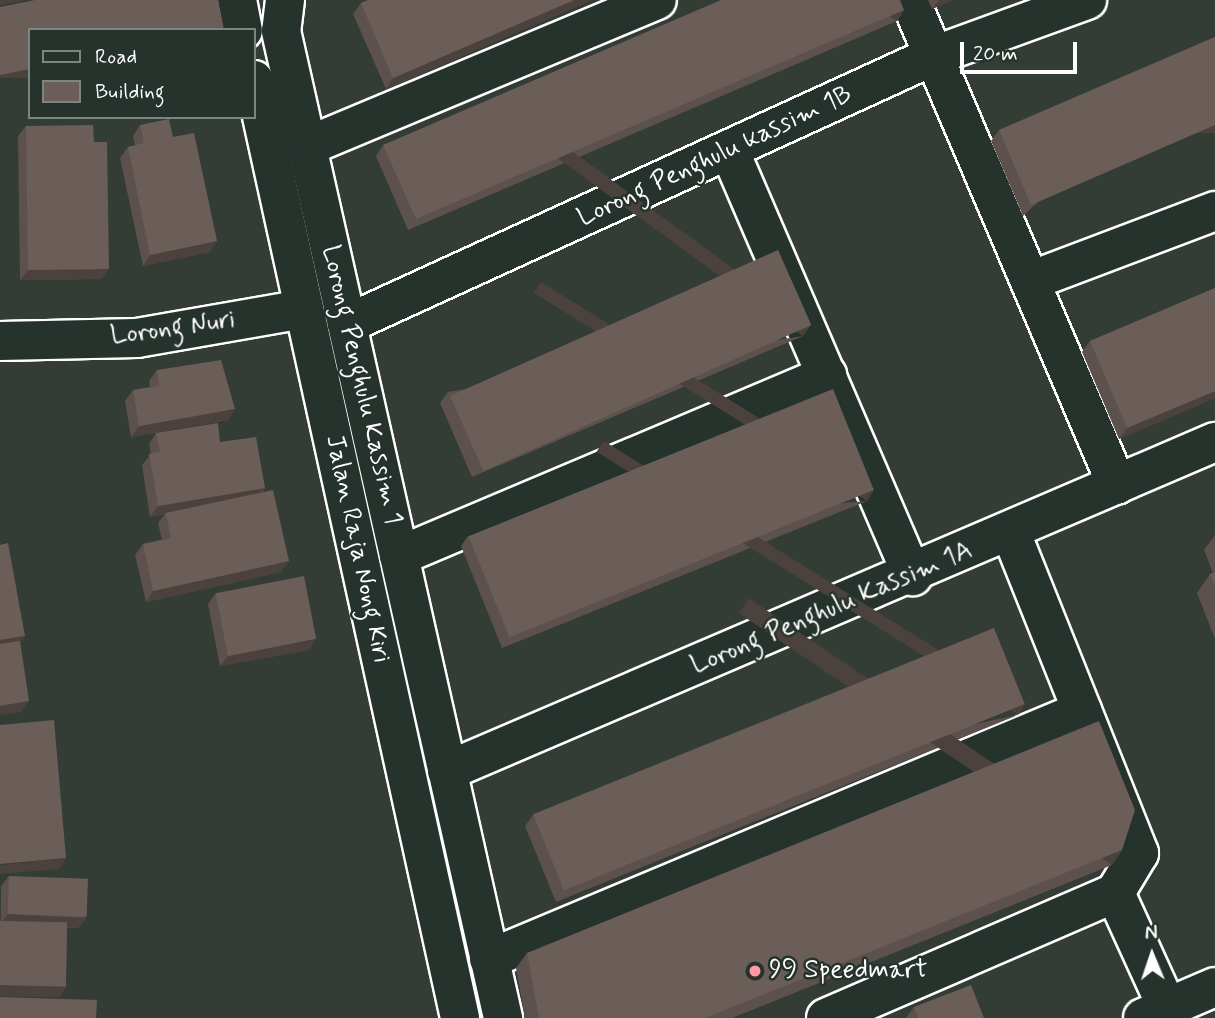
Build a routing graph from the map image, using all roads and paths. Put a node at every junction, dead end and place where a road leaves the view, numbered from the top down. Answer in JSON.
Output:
{"nodes":[{"id":1,"x":237,"y":0,"type":"edge"},
{"id":2,"x":285,"y":0,"type":"edge"},
{"id":3,"x":657,"y":0,"type":"edge"},
{"id":4,"x":909,"y":0,"type":"edge"},
{"id":5,"x":1087,"y":0,"type":"edge"},
{"id":6,"x":243,"y":28,"type":"edge"},
{"id":7,"x":933,"y":56,"type":"junction"},
{"id":8,"x":256,"y":89,"type":"edge"},
{"id":9,"x":308,"y":146,"type":"junction"},
{"id":10,"x":730,"y":152,"type":"junction"},
{"id":11,"x":1215,"y":211,"type":"edge"},
{"id":12,"x":1030,"y":281,"type":"junction"},
{"id":13,"x":304,"y":309,"type":"junction"},
{"id":14,"x":347,"y":324,"type":"junction"},
{"id":15,"x":0,"y":341,"type":"edge"},
{"id":16,"x":827,"y":375,"type":"junction"},
{"id":17,"x":1215,"y":442,"type":"edge"},
{"id":18,"x":1117,"y":485,"type":"junction"},
{"id":19,"x":1010,"y":533,"type":"junction"},
{"id":20,"x":399,"y":556,"type":"junction"},
{"id":21,"x":913,"y":576,"type":"junction"},
{"id":22,"x":1082,"y":711,"type":"junction"},
{"id":23,"x":447,"y":771,"type":"junction"},
{"id":24,"x":1115,"y":893,"type":"junction"},
{"id":25,"x":489,"y":958,"type":"junction"},
{"id":26,"x":1215,"y":987,"type":"edge"},
{"id":27,"x":1155,"y":1013,"type":"edge"},
{"id":28,"x":460,"y":1018,"type":"edge"},
{"id":29,"x":503,"y":1018,"type":"edge"},
{"id":30,"x":826,"y":1018,"type":"edge"}],
"edges":[{"from":1,"to":6,"type":"street"},
{"from":2,"to":9,"type":"street","name":"Lorong Penghulu Kassim 1"},
{"from":3,"to":9,"type":"street"},
{"from":4,"to":7,"type":"street"},
{"from":5,"to":7,"type":"street","name":"Lorong Penghulu kassim 1B"},
{"from":7,"to":10,"type":"street","name":"Lorong Penghulu kassim 1B"},
{"from":7,"to":12,"type":"street"},
{"from":8,"to":13,"type":"street","name":"Jalan Raja Nong Kiri"},
{"from":9,"to":14,"type":"street","name":"Lorong Penghulu Kassim 1"},
{"from":10,"to":14,"type":"street","name":"Lorong Penghulu kassim 1B"},
{"from":10,"to":16,"type":"street"},
{"from":11,"to":12,"type":"street"},
{"from":12,"to":18,"type":"street"},
{"from":13,"to":15,"type":"street","name":"Lorong Nuri"},
{"from":13,"to":28,"type":"street","name":"Jalan Raja Nong Kiri"},
{"from":14,"to":20,"type":"street","name":"Lorong Penghulu Kassim 1"},
{"from":16,"to":20,"type":"street"},
{"from":16,"to":21,"type":"street"},
{"from":17,"to":18,"type":"street","name":"Lorong Penghulu Kassim 1A"},
{"from":18,"to":19,"type":"street","name":"Lorong Penghulu Kassim 1A"},
{"from":19,"to":21,"type":"street","name":"Lorong Penghulu Kassim 1A"},
{"from":19,"to":22,"type":"street"},
{"from":20,"to":23,"type":"street","name":"Lorong Penghulu Kassim 1"},
{"from":21,"to":23,"type":"street","name":"Lorong Penghulu Kassim 1A"},
{"from":22,"to":24,"type":"street"},
{"from":22,"to":25,"type":"street"},
{"from":23,"to":25,"type":"street","name":"Lorong Penghulu Kassim 1"},
{"from":24,"to":27,"type":"street"},
{"from":24,"to":30,"type":"street"},
{"from":25,"to":29,"type":"street","name":"Lorong Penghulu Kassim 1"},
{"from":26,"to":27,"type":"street"}]}
